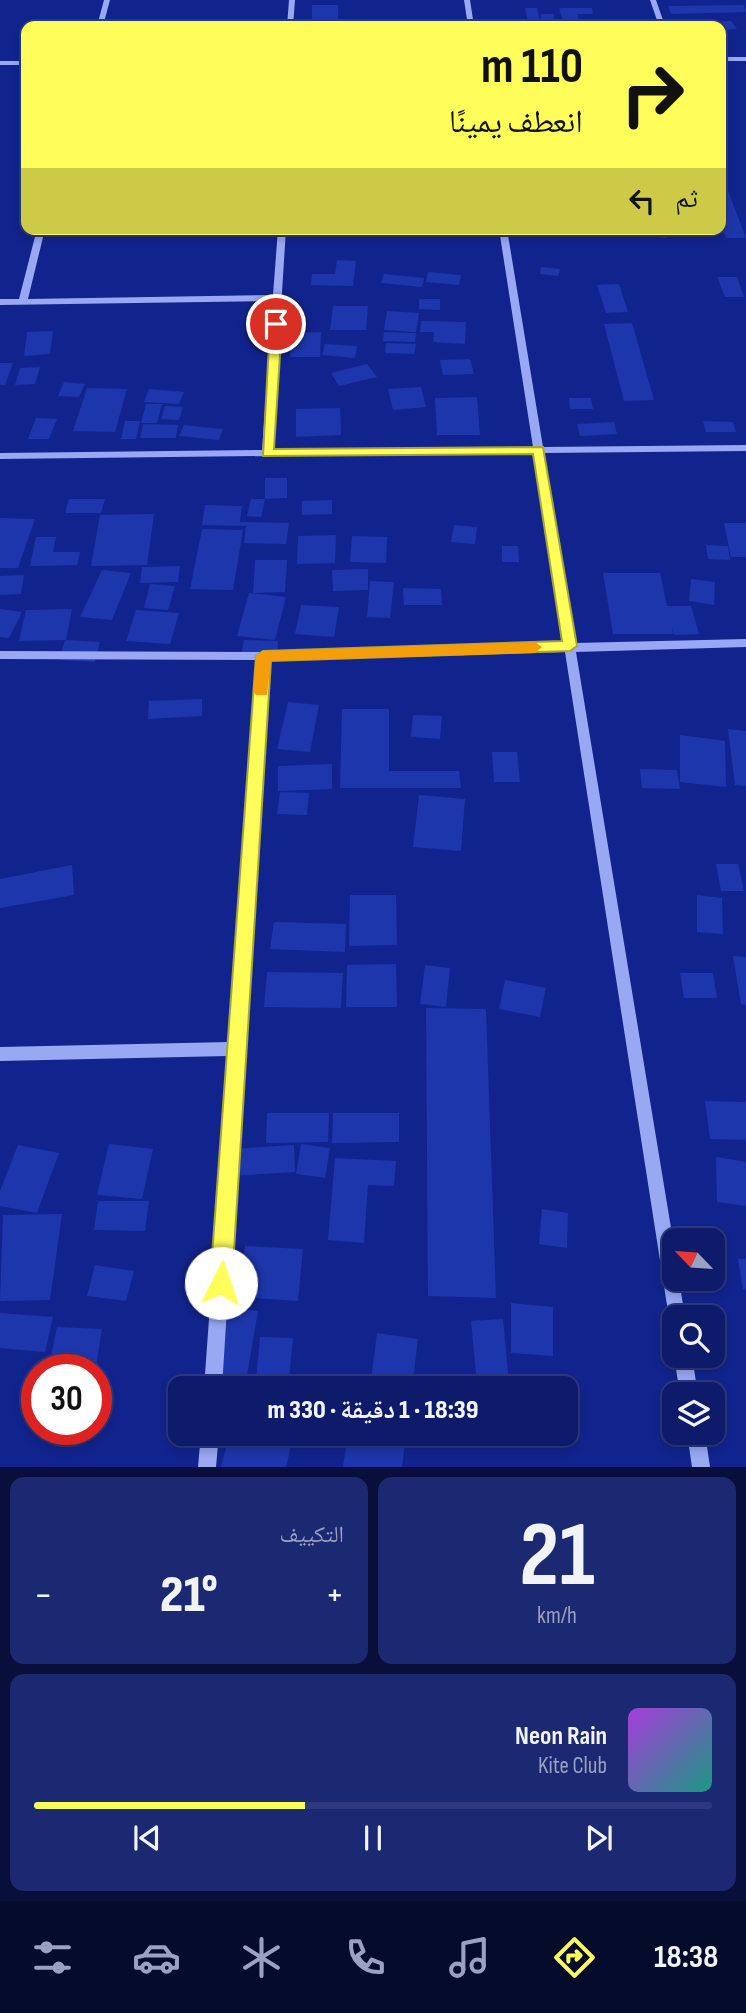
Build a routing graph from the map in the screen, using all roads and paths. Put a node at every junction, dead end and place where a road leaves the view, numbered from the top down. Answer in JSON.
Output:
{"nodes":[{"id":1,"x":107,"y":0,"type":"edge"},
{"id":2,"x":292,"y":0,"type":"edge"},
{"id":3,"x":467,"y":0,"type":"edge"},
{"id":4,"x":653,"y":0,"type":"edge"},
{"id":5,"x":101,"y":21,"type":"edge"},
{"id":6,"x":290,"y":21,"type":"edge"},
{"id":7,"x":470,"y":21,"type":"edge"},
{"id":8,"x":660,"y":21,"type":"edge"},
{"id":9,"x":726,"y":59,"type":"edge"},
{"id":10,"x":746,"y":59,"type":"edge"},
{"id":11,"x":0,"y":63,"type":"edge"},
{"id":12,"x":21,"y":63,"type":"edge"},
{"id":13,"x":40,"y":235,"type":"edge"},
{"id":14,"x":282,"y":235,"type":"edge"},
{"id":15,"x":504,"y":235,"type":"edge"},
{"id":16,"x":278,"y":298,"type":"junction"},
{"id":17,"x":23,"y":301,"type":"junction"},
{"id":18,"x":0,"y":302,"type":"edge"},
{"id":19,"x":746,"y":448,"type":"edge"},
{"id":20,"x":539,"y":450,"type":"junction"},
{"id":21,"x":267,"y":453,"type":"junction"},
{"id":22,"x":0,"y":456,"type":"edge"},
{"id":23,"x":746,"y":643,"type":"edge"},
{"id":24,"x":570,"y":646,"type":"junction"},
{"id":25,"x":0,"y":655,"type":"edge"},
{"id":26,"x":263,"y":656,"type":"junction"},
{"id":27,"x":239,"y":1049,"type":"junction"},
{"id":28,"x":0,"y":1054,"type":"edge"},
{"id":29,"x":675,"y":1305,"type":"edge"},
{"id":30,"x":214,"y":1376,"type":"edge"},
{"id":31,"x":698,"y":1445,"type":"edge"},
{"id":32,"x":209,"y":1446,"type":"edge"},
{"id":33,"x":207,"y":1467,"type":"edge"},
{"id":34,"x":701,"y":1467,"type":"edge"}],
"edges":[{"from":1,"to":5,"type":"street"},
{"from":2,"to":6,"type":"street"},
{"from":3,"to":7,"type":"street"},
{"from":4,"to":8,"type":"street"},
{"from":9,"to":10,"type":"street"},
{"from":11,"to":12,"type":"street"},
{"from":13,"to":17,"type":"street"},
{"from":14,"to":16,"type":"street"},
{"from":15,"to":20,"type":"street"},
{"from":16,"to":17,"type":"street"},
{"from":16,"to":21,"type":"street"},
{"from":17,"to":18,"type":"street"},
{"from":19,"to":20,"type":"street"},
{"from":20,"to":21,"type":"street"},
{"from":20,"to":24,"type":"street"},
{"from":21,"to":22,"type":"street"},
{"from":23,"to":24,"type":"street"},
{"from":24,"to":26,"type":"street"},
{"from":24,"to":29,"type":"street"},
{"from":25,"to":26,"type":"street"},
{"from":26,"to":27,"type":"street"},
{"from":27,"to":28,"type":"street"},
{"from":27,"to":30,"type":"street"},
{"from":31,"to":34,"type":"street"},
{"from":32,"to":33,"type":"street"}]}
